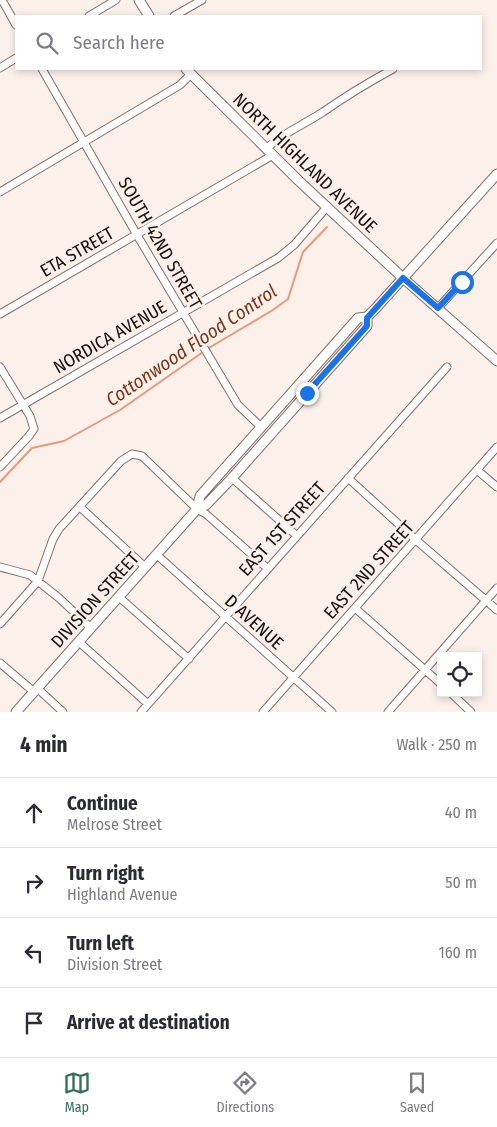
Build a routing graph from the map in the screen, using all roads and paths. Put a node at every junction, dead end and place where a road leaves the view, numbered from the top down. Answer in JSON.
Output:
{"nodes":[{"id":1,"x":2,"y":0,"type":"edge"},
{"id":2,"x":116,"y":0,"type":"edge"},
{"id":3,"x":139,"y":0,"type":"edge"},
{"id":4,"x":202,"y":0,"type":"edge"},
{"id":5,"x":91,"y":15,"type":"edge"},
{"id":6,"x":148,"y":15,"type":"edge"},
{"id":7,"x":176,"y":15,"type":"edge"},
{"id":8,"x":15,"y":23,"type":"edge"},
{"id":9,"x":15,"y":59,"type":"edge"},
{"id":10,"x":0,"y":68,"type":"edge"},
{"id":11,"x":43,"y":70,"type":"edge"},
{"id":12,"x":391,"y":70,"type":"edge"},
{"id":13,"x":189,"y":71,"type":"edge"},
{"id":14,"x":84,"y":143,"type":"junction"},
{"id":15,"x":270,"y":152,"type":"junction"},
{"id":16,"x":497,"y":174,"type":"edge"},
{"id":17,"x":0,"y":192,"type":"edge"},
{"id":18,"x":327,"y":207,"type":"junction"},
{"id":19,"x":137,"y":235,"type":"junction"},
{"id":20,"x":497,"y":243,"type":"edge"},
{"id":21,"x":403,"y":278,"type":"junction"},
{"id":22,"x":438,"y":308,"type":"junction"},
{"id":23,"x":183,"y":312,"type":"junction"},
{"id":24,"x":0,"y":314,"type":"edge"},
{"id":25,"x":367,"y":318,"type":"junction"},
{"id":26,"x":497,"y":361,"type":"edge"},
{"id":27,"x":0,"y":367,"type":"edge"},
{"id":28,"x":447,"y":367,"type":"dead end"},
{"id":29,"x":22,"y":404,"type":"junction"},
{"id":30,"x":0,"y":418,"type":"edge"},
{"id":31,"x":261,"y":427,"type":"junction"},
{"id":32,"x":497,"y":447,"type":"edge"},
{"id":33,"x":0,"y":467,"type":"edge"},
{"id":34,"x":477,"y":470,"type":"junction"},
{"id":35,"x":232,"y":478,"type":"junction"},
{"id":36,"x":348,"y":478,"type":"junction"},
{"id":37,"x":497,"y":487,"type":"edge"},
{"id":38,"x":80,"y":507,"type":"junction"},
{"id":39,"x":197,"y":509,"type":"junction"},
{"id":40,"x":297,"y":536,"type":"junction"},
{"id":41,"x":416,"y":540,"type":"junction"},
{"id":42,"x":157,"y":555,"type":"junction"},
{"id":43,"x":0,"y":567,"type":"edge"},
{"id":44,"x":146,"y":567,"type":"junction"},
{"id":45,"x":268,"y":568,"type":"junction"},
{"id":46,"x":38,"y":581,"type":"junction"},
{"id":47,"x":497,"y":588,"type":"edge"},
{"id":48,"x":119,"y":597,"type":"junction"},
{"id":49,"x":486,"y":600,"type":"junction"},
{"id":50,"x":354,"y":608,"type":"junction"},
{"id":51,"x":497,"y":610,"type":"edge"},
{"id":52,"x":225,"y":617,"type":"junction"},
{"id":53,"x":0,"y":624,"type":"edge"},
{"id":54,"x":91,"y":628,"type":"junction"},
{"id":55,"x":79,"y":642,"type":"junction"},
{"id":56,"x":188,"y":659,"type":"junction"},
{"id":57,"x":0,"y":663,"type":"edge"},
{"id":58,"x":425,"y":670,"type":"junction"},
{"id":59,"x":293,"y":678,"type":"junction"},
{"id":60,"x":437,"y":680,"type":"edge"},
{"id":61,"x":35,"y":690,"type":"junction"},
{"id":62,"x":455,"y":697,"type":"edge"},
{"id":63,"x":148,"y":704,"type":"junction"},
{"id":64,"x":16,"y":712,"type":"edge"},
{"id":65,"x":63,"y":712,"type":"edge"},
{"id":66,"x":141,"y":712,"type":"edge"},
{"id":67,"x":263,"y":712,"type":"edge"},
{"id":68,"x":332,"y":712,"type":"edge"},
{"id":69,"x":388,"y":712,"type":"edge"},
{"id":70,"x":472,"y":712,"type":"edge"}],
"edges":[{"from":1,"to":8,"type":"street"},
{"from":2,"to":5,"type":"street"},
{"from":3,"to":6,"type":"main road"},
{"from":4,"to":7,"type":"street"},
{"from":9,"to":10,"type":"street"},
{"from":11,"to":14,"type":"street","name":"SOUTH 42ND STREET"},
{"from":12,"to":15,"type":"street","name":"ETA STREET"},
{"from":13,"to":14,"type":"street"},
{"from":13,"to":15,"type":"main road","name":"NORTH HIGHLAND AVENUE"},
{"from":14,"to":17,"type":"street"},
{"from":14,"to":19,"type":"street","name":"SOUTH 42ND STREET"},
{"from":15,"to":18,"type":"main road","name":"NORTH HIGHLAND AVENUE"},
{"from":15,"to":19,"type":"street","name":"ETA STREET"},
{"from":16,"to":21,"type":"main road","name":"DIVISION STREET"},
{"from":18,"to":21,"type":"main road","name":"NORTH HIGHLAND AVENUE"},
{"from":18,"to":23,"type":"street","name":"NORDICA AVENUE"},
{"from":19,"to":23,"type":"street","name":"SOUTH 42ND STREET"},
{"from":19,"to":24,"type":"street","name":"ETA STREET"},
{"from":20,"to":22,"type":"street"},
{"from":21,"to":22,"type":"main road","name":"NORTH HIGHLAND AVENUE"},
{"from":21,"to":25,"type":"main road","name":"DIVISION STREET"},
{"from":22,"to":26,"type":"main road","name":"NORTH HIGHLAND AVENUE"},
{"from":23,"to":29,"type":"street","name":"NORDICA AVENUE"},
{"from":23,"to":31,"type":"street","name":"SOUTH 42ND STREET"},
{"from":25,"to":31,"type":"main road","name":"DIVISION STREET"},
{"from":25,"to":35,"type":"main road","name":"DIVISION STREET"},
{"from":27,"to":29,"type":"street"},
{"from":28,"to":36,"type":"street","name":"EAST 1ST STREET"},
{"from":29,"to":30,"type":"street","name":"NORDICA AVENUE"},
{"from":29,"to":33,"type":"street"},
{"from":31,"to":39,"type":"main road","name":"DIVISION STREET"},
{"from":32,"to":34,"type":"street","name":"EAST 2ND STREET"},
{"from":34,"to":37,"type":"street"},
{"from":34,"to":41,"type":"street","name":"EAST 2ND STREET"},
{"from":35,"to":39,"type":"main road","name":"DIVISION STREET"},
{"from":35,"to":40,"type":"street"},
{"from":36,"to":40,"type":"street","name":"EAST 1ST STREET"},
{"from":36,"to":41,"type":"street"},
{"from":38,"to":39,"type":"street"},
{"from":38,"to":44,"type":"street"},
{"from":38,"to":46,"type":"street"},
{"from":39,"to":42,"type":"main road","name":"DIVISION STREET"},
{"from":39,"to":45,"type":"street"},
{"from":40,"to":45,"type":"street","name":"EAST 1ST STREET"},
{"from":41,"to":49,"type":"street"},
{"from":41,"to":50,"type":"street","name":"EAST 2ND STREET"},
{"from":42,"to":44,"type":"main road","name":"DIVISION STREET"},
{"from":42,"to":52,"type":"street","name":"D AVENUE"},
{"from":43,"to":46,"type":"street"},
{"from":44,"to":48,"type":"main road","name":"DIVISION STREET"},
{"from":45,"to":52,"type":"street","name":"EAST 1ST STREET"},
{"from":46,"to":53,"type":"street"},
{"from":46,"to":54,"type":"street"},
{"from":47,"to":49,"type":"street"},
{"from":48,"to":54,"type":"main road","name":"DIVISION STREET"},
{"from":48,"to":56,"type":"street"},
{"from":49,"to":51,"type":"street"},
{"from":49,"to":58,"type":"street"},
{"from":50,"to":58,"type":"street"},
{"from":50,"to":59,"type":"street","name":"EAST 2ND STREET"},
{"from":52,"to":56,"type":"street","name":"EAST 1ST STREET"},
{"from":52,"to":59,"type":"street","name":"D AVENUE"},
{"from":54,"to":55,"type":"main road","name":"DIVISION STREET"},
{"from":55,"to":61,"type":"main road","name":"DIVISION STREET"},
{"from":55,"to":63,"type":"street"},
{"from":56,"to":63,"type":"street","name":"EAST 1ST STREET"},
{"from":57,"to":61,"type":"street"},
{"from":58,"to":60,"type":"street"},
{"from":58,"to":69,"type":"street"},
{"from":59,"to":67,"type":"street","name":"EAST 2ND STREET"},
{"from":59,"to":68,"type":"street","name":"D AVENUE"},
{"from":61,"to":64,"type":"main road","name":"DIVISION STREET"},
{"from":61,"to":65,"type":"street"},
{"from":62,"to":70,"type":"street"},
{"from":63,"to":66,"type":"street","name":"EAST 1ST STREET"}]}
